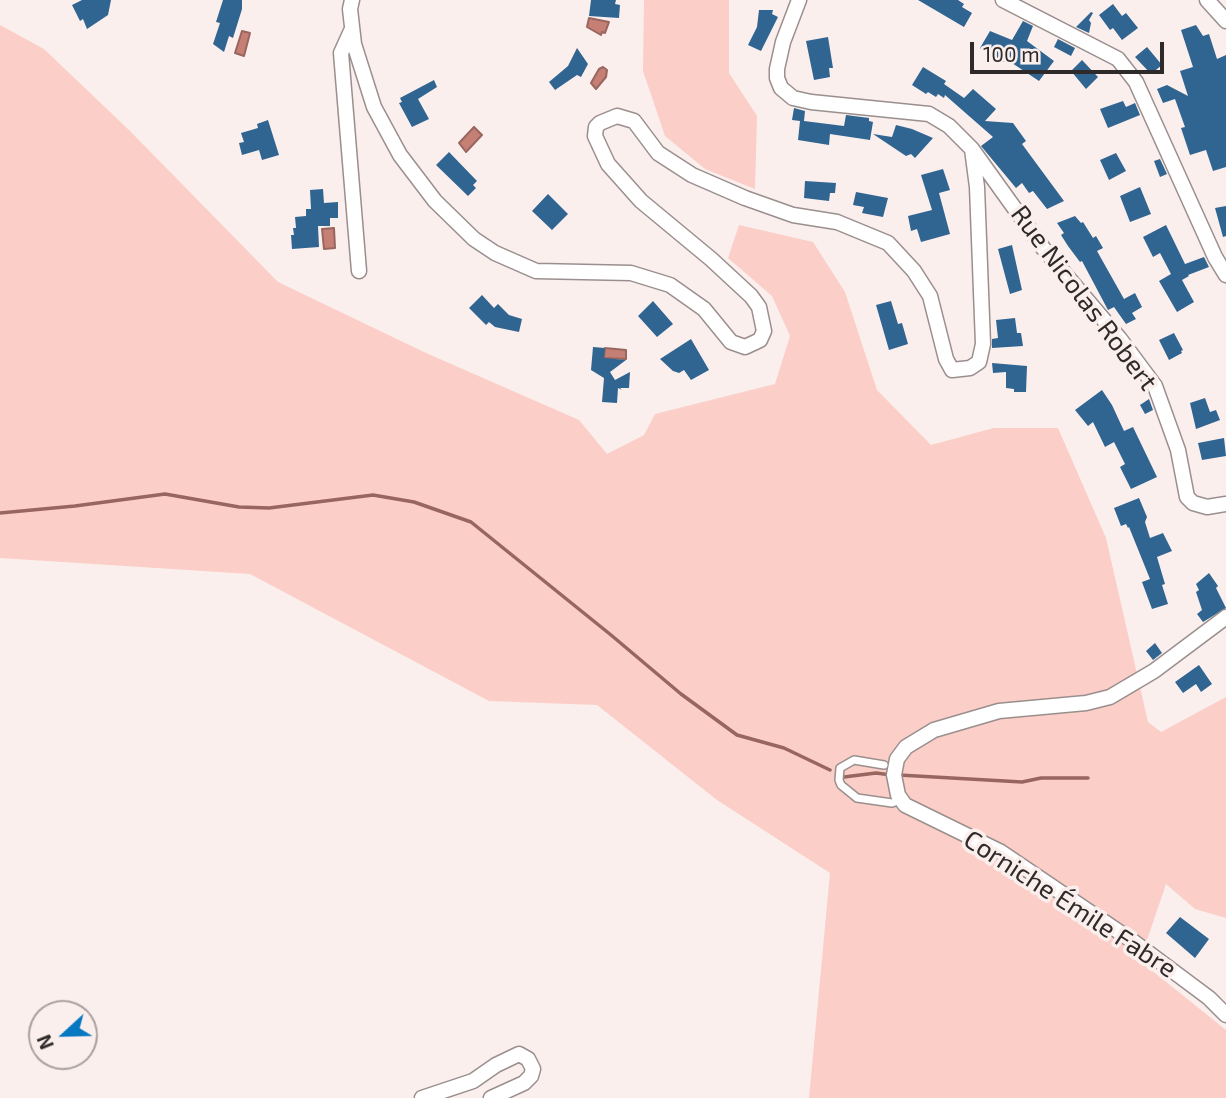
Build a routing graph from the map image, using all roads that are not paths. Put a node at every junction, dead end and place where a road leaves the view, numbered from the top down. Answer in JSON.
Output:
{"nodes":[{"id":1,"x":352,"y":0,"type":"edge"},
{"id":2,"x":799,"y":0,"type":"edge"},
{"id":3,"x":1003,"y":0,"type":"edge"},
{"id":4,"x":1207,"y":0,"type":"edge"},
{"id":5,"x":1226,"y":21,"type":"edge"},
{"id":6,"x":351,"y":31,"type":"junction"},
{"id":7,"x":972,"y":149,"type":"junction"},
{"id":8,"x":359,"y":271,"type":"dead end"},
{"id":9,"x":1226,"y":275,"type":"edge"},
{"id":10,"x":1226,"y":504,"type":"edge"},
{"id":11,"x":1226,"y":617,"type":"edge"},
{"id":12,"x":884,"y":765,"type":"dead end"},
{"id":13,"x":901,"y":800,"type":"junction"},
{"id":14,"x":1226,"y":1015,"type":"edge"},
{"id":15,"x":422,"y":1098,"type":"edge"},
{"id":16,"x":491,"y":1098,"type":"edge"}],
"edges":[{"from":1,"to":6,"type":"street"},
{"from":2,"to":7,"type":"street","name":"Rue Nicolas Robert"},
{"from":3,"to":9,"type":"street"},
{"from":4,"to":5,"type":"street"},
{"from":6,"to":7,"type":"street"},
{"from":6,"to":8,"type":"street"},
{"from":7,"to":10,"type":"street","name":"Rue Nicolas Robert"},
{"from":11,"to":13,"type":"street"},
{"from":12,"to":13,"type":"lane"},
{"from":13,"to":14,"type":"street","name":"Corniche Émile Fabre"},
{"from":15,"to":16,"type":"street"}]}
